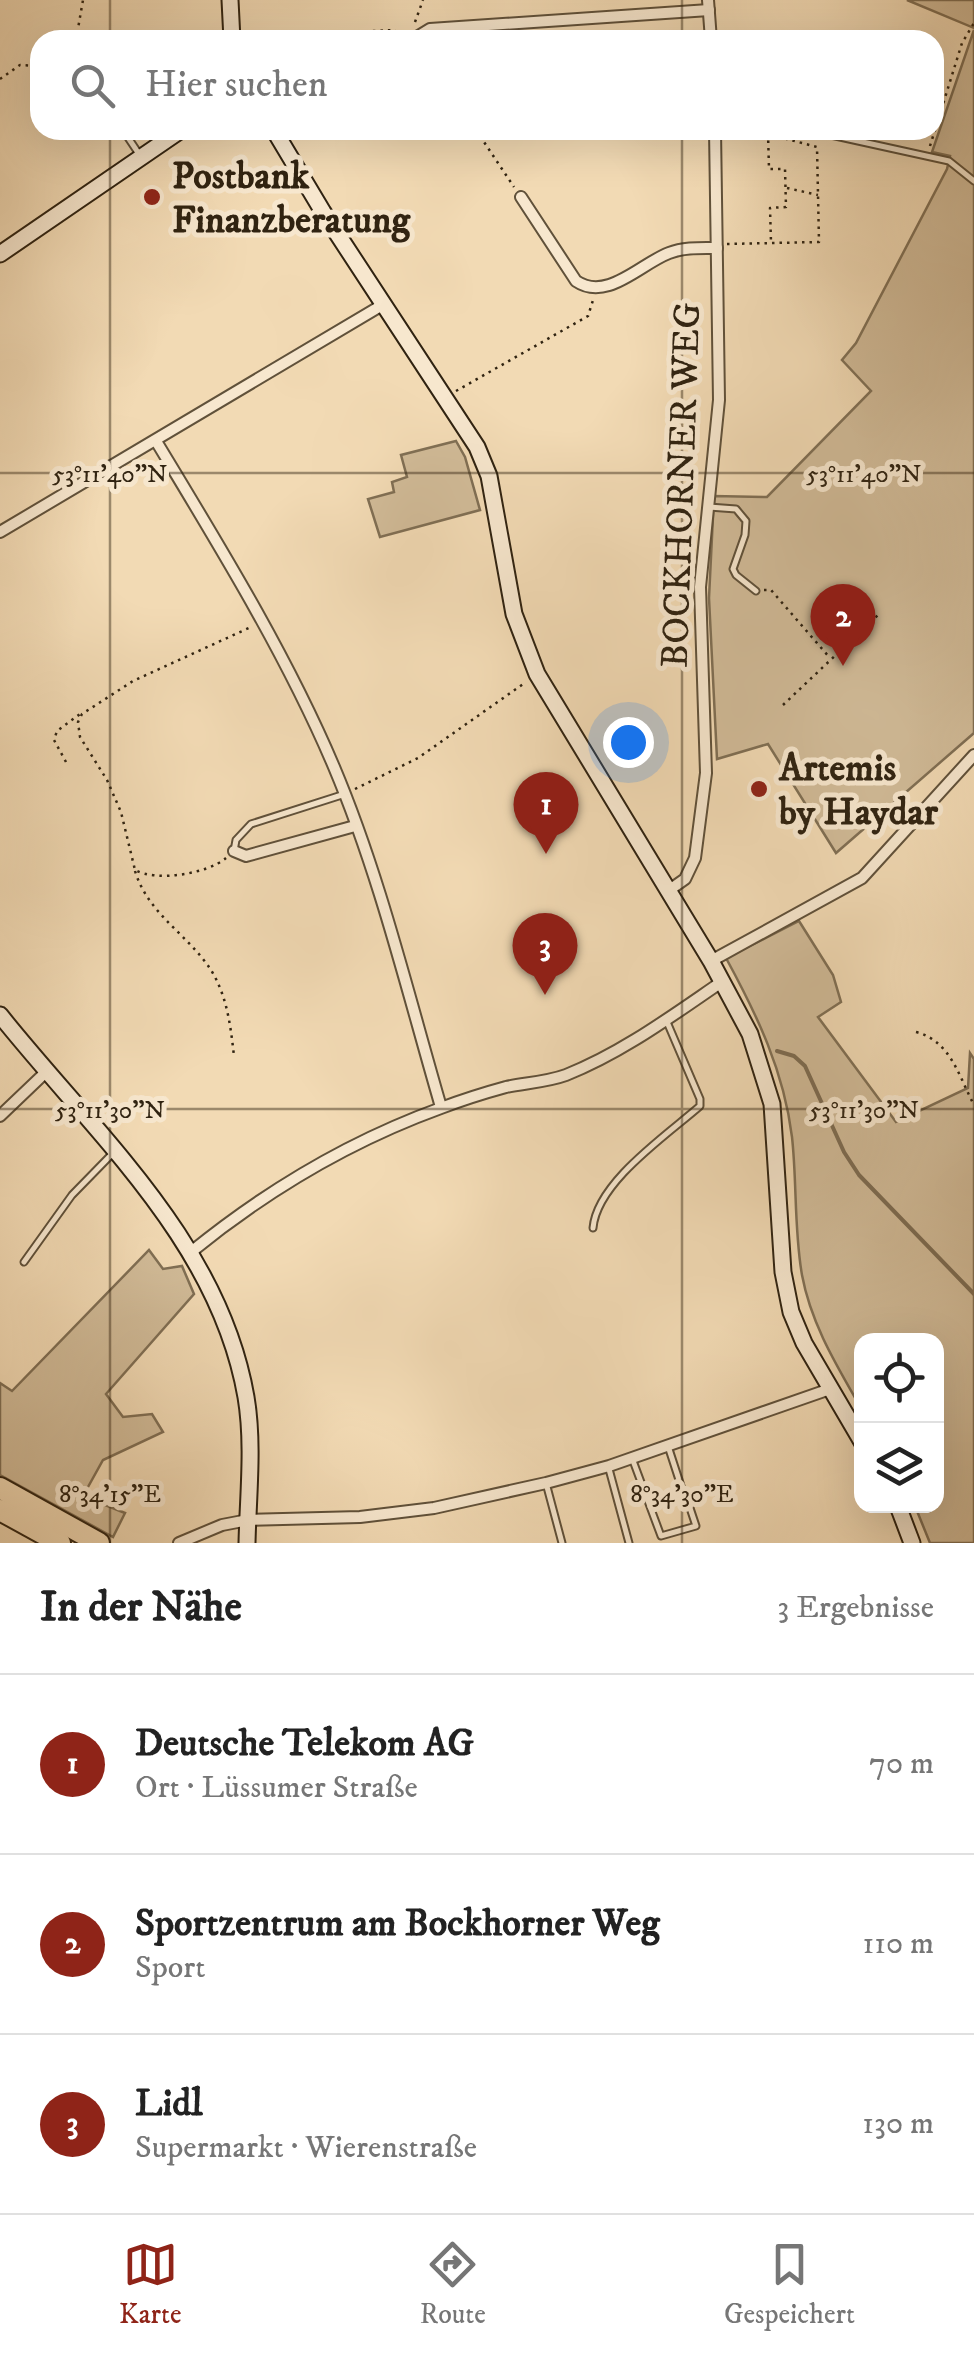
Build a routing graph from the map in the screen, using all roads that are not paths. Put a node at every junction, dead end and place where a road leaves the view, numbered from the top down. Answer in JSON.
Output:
{"nodes":[{"id":1,"x":230,"y":0,"type":"edge"},
{"id":2,"x":709,"y":5,"type":"edge"},
{"id":3,"x":232,"y":30,"type":"edge"},
{"id":4,"x":427,"y":30,"type":"edge"},
{"id":5,"x":710,"y":30,"type":"edge"},
{"id":6,"x":130,"y":140,"type":"edge"},
{"id":7,"x":166,"y":140,"type":"edge"},
{"id":8,"x":280,"y":140,"type":"edge"},
{"id":9,"x":715,"y":140,"type":"edge"},
{"id":10,"x":852,"y":140,"type":"edge"},
{"id":11,"x":141,"y":157,"type":"junction"},
{"id":12,"x":974,"y":181,"type":"edge"},
{"id":13,"x":521,"y":197,"type":"road end"},
{"id":14,"x":717,"y":246,"type":"junction"},
{"id":15,"x":0,"y":254,"type":"edge"},
{"id":16,"x":384,"y":304,"type":"junction"},
{"id":17,"x":156,"y":441,"type":"junction"},
{"id":18,"x":709,"y":507,"type":"junction"},
{"id":19,"x":0,"y":532,"type":"edge"},
{"id":20,"x":756,"y":591,"type":"road end"},
{"id":21,"x":974,"y":755,"type":"edge"},
{"id":22,"x":344,"y":794,"type":"junction"},
{"id":23,"x":355,"y":826,"type":"junction"},
{"id":24,"x":234,"y":850,"type":"joint"},
{"id":25,"x":668,"y":891,"type":"junction"},
{"id":26,"x":710,"y":960,"type":"junction"},
{"id":27,"x":723,"y":981,"type":"junction"},
{"id":28,"x":0,"y":1016,"type":"edge"},
{"id":29,"x":666,"y":1019,"type":"junction"},
{"id":30,"x":46,"y":1072,"type":"junction"},
{"id":31,"x":441,"y":1108,"type":"junction"},
{"id":32,"x":0,"y":1116,"type":"edge"},
{"id":33,"x":114,"y":1152,"type":"junction"},
{"id":34,"x":593,"y":1228,"type":"dead end"},
{"id":35,"x":192,"y":1252,"type":"junction"},
{"id":36,"x":24,"y":1262,"type":"dead end"},
{"id":37,"x":830,"y":1390,"type":"junction"},
{"id":38,"x":854,"y":1429,"type":"edge"},
{"id":39,"x":668,"y":1446,"type":"junction"},
{"id":40,"x":632,"y":1458,"type":"junction"},
{"id":41,"x":608,"y":1466,"type":"junction"},
{"id":42,"x":546,"y":1484,"type":"junction"},
{"id":43,"x":0,"y":1488,"type":"edge"},
{"id":44,"x":0,"y":1510,"type":"edge"},
{"id":45,"x":901,"y":1513,"type":"edge"},
{"id":46,"x":248,"y":1520,"type":"junction"},
{"id":47,"x":60,"y":1543,"type":"edge"},
{"id":48,"x":99,"y":1543,"type":"edge"},
{"id":49,"x":179,"y":1543,"type":"edge"},
{"id":50,"x":247,"y":1543,"type":"edge"},
{"id":51,"x":562,"y":1543,"type":"edge"},
{"id":52,"x":628,"y":1543,"type":"edge"},
{"id":53,"x":912,"y":1543,"type":"edge"}],
"edges":[{"from":1,"to":3,"type":"main road"},
{"from":2,"to":4,"type":"street"},
{"from":2,"to":5,"type":"street"},
{"from":6,"to":11,"type":"lane"},
{"from":7,"to":11,"type":"main road"},
{"from":8,"to":16,"type":"main road"},
{"from":9,"to":14,"type":"street","name":"BOCKHORNER WEG"},
{"from":10,"to":12,"type":"lane"},
{"from":11,"to":15,"type":"main road"},
{"from":13,"to":14,"type":"street"},
{"from":14,"to":18,"type":"street","name":"BOCKHORNER WEG"},
{"from":16,"to":17,"type":"street"},
{"from":16,"to":25,"type":"main road"},
{"from":17,"to":19,"type":"street"},
{"from":17,"to":22,"type":"street"},
{"from":18,"to":20,"type":"lane"},
{"from":18,"to":25,"type":"street","name":"BOCKHORNER WEG"},
{"from":21,"to":26,"type":"street"},
{"from":22,"to":23,"type":"street"},
{"from":22,"to":24,"type":"lane"},
{"from":23,"to":24,"type":"street"},
{"from":23,"to":31,"type":"street"},
{"from":25,"to":26,"type":"main road"},
{"from":26,"to":27,"type":"main road"},
{"from":27,"to":29,"type":"street"},
{"from":27,"to":37,"type":"main road"},
{"from":28,"to":30,"type":"main road"},
{"from":29,"to":31,"type":"street"},
{"from":29,"to":34,"type":"lane"},
{"from":30,"to":32,"type":"street"},
{"from":30,"to":33,"type":"main road"},
{"from":31,"to":35,"type":"street"},
{"from":33,"to":35,"type":"main road"},
{"from":33,"to":36,"type":"lane"},
{"from":35,"to":46,"type":"main road"},
{"from":37,"to":38,"type":"main road"},
{"from":37,"to":39,"type":"street"},
{"from":39,"to":40,"type":"street"},
{"from":39,"to":40,"type":"lane"},
{"from":40,"to":41,"type":"street"},
{"from":41,"to":42,"type":"street"},
{"from":41,"to":52,"type":"lane"},
{"from":42,"to":46,"type":"street"},
{"from":42,"to":51,"type":"lane"},
{"from":43,"to":48,"type":"highway"},
{"from":44,"to":47,"type":"highway"},
{"from":45,"to":53,"type":"main road"},
{"from":46,"to":49,"type":"street"},
{"from":46,"to":50,"type":"main road"}]}
